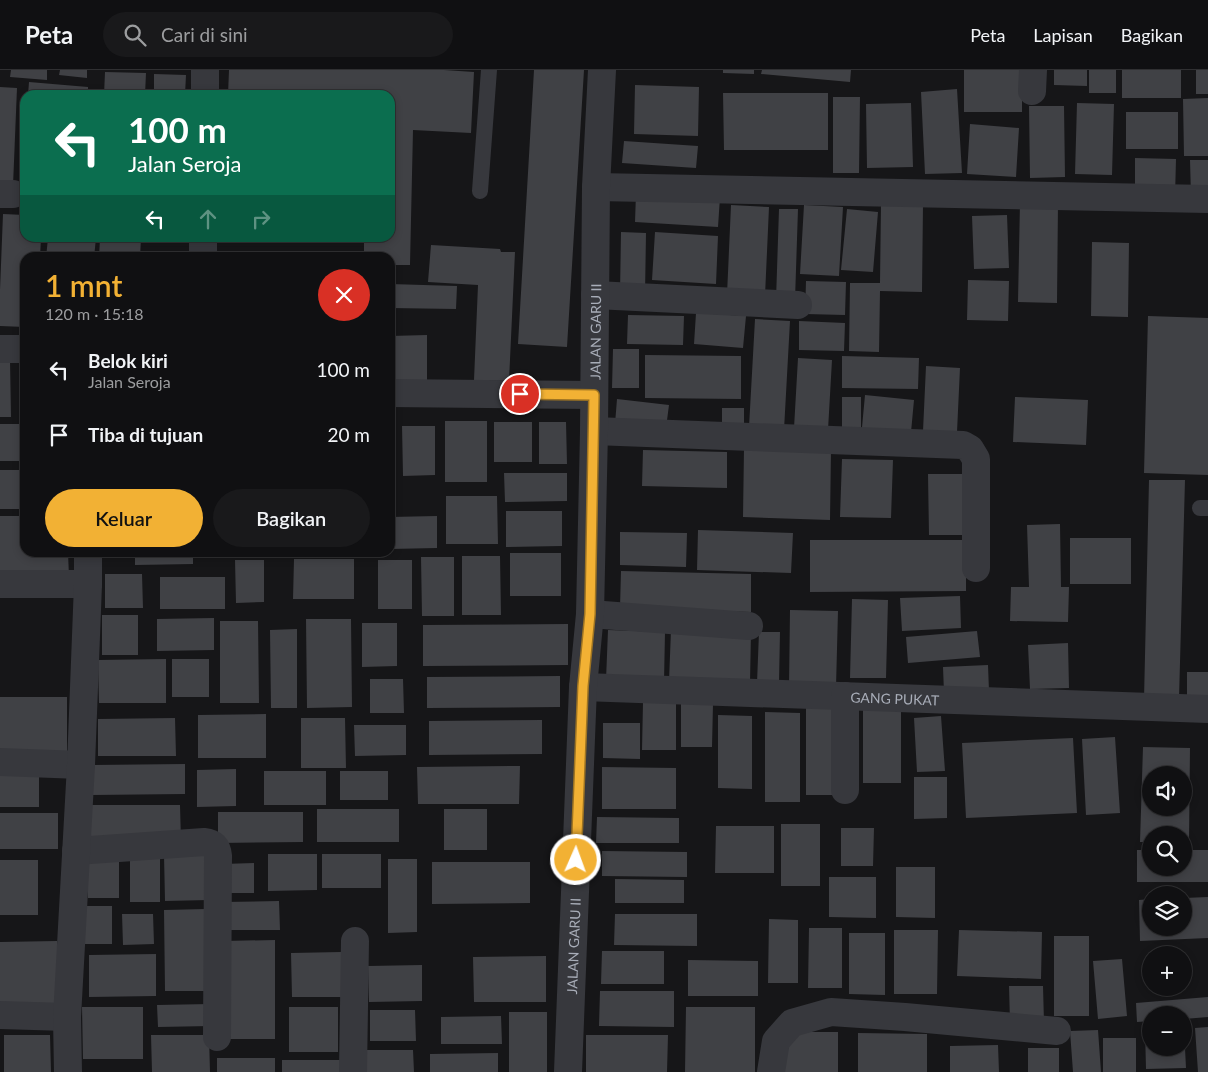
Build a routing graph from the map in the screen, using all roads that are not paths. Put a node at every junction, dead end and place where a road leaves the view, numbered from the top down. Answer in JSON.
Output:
{"nodes":[{"id":1,"x":205,"y":70,"type":"edge"},
{"id":2,"x":489,"y":70,"type":"edge"},
{"id":3,"x":602,"y":70,"type":"edge"},
{"id":4,"x":205,"y":90,"type":"edge"},
{"id":5,"x":596,"y":187,"type":"junction"},
{"id":6,"x":480,"y":191,"type":"dead end"},
{"id":7,"x":1208,"y":199,"type":"edge"},
{"id":8,"x":595,"y":295,"type":"junction"},
{"id":9,"x":798,"y":305,"type":"dead end"},
{"id":10,"x":0,"y":348,"type":"edge"},
{"id":11,"x":20,"y":349,"type":"edge"},
{"id":12,"x":395,"y":393,"type":"edge"},
{"id":13,"x":594,"y":395,"type":"junction"},
{"id":14,"x":594,"y":431,"type":"junction"},
{"id":15,"x":88,"y":557,"type":"edge"},
{"id":16,"x":976,"y":568,"type":"dead end"},
{"id":17,"x":0,"y":584,"type":"edge"},
{"id":18,"x":88,"y":584,"type":"junction"},
{"id":19,"x":590,"y":614,"type":"junction"},
{"id":20,"x":749,"y":626,"type":"dead end"},
{"id":21,"x":583,"y":686,"type":"junction"},
{"id":22,"x":845,"y":696,"type":"junction"},
{"id":23,"x":1208,"y":709,"type":"edge"},
{"id":24,"x":0,"y":762,"type":"edge"},
{"id":25,"x":81,"y":765,"type":"junction"},
{"id":26,"x":845,"y":790,"type":"dead end"},
{"id":27,"x":76,"y":851,"type":"junction"},
{"id":28,"x":355,"y":941,"type":"dead end"},
{"id":29,"x":0,"y":1015,"type":"edge"},
{"id":30,"x":67,"y":1017,"type":"junction"},
{"id":31,"x":1057,"y":1032,"type":"dead end"},
{"id":32,"x":217,"y":1037,"type":"dead end"},
{"id":33,"x":68,"y":1072,"type":"edge"},
{"id":34,"x":353,"y":1072,"type":"edge"},
{"id":35,"x":568,"y":1072,"type":"edge"},
{"id":36,"x":771,"y":1072,"type":"edge"}],
"edges":[{"from":1,"to":4,"type":"street"},
{"from":2,"to":6,"type":"lane"},
{"from":3,"to":5,"type":"street","name":"JALAN GARU II"},
{"from":5,"to":7,"type":"street"},
{"from":5,"to":8,"type":"street","name":"JALAN GARU II"},
{"from":8,"to":9,"type":"street"},
{"from":8,"to":13,"type":"street","name":"JALAN GARU II"},
{"from":10,"to":11,"type":"street"},
{"from":12,"to":13,"type":"street"},
{"from":13,"to":14,"type":"street","name":"JALAN GARU II"},
{"from":14,"to":16,"type":"street"},
{"from":14,"to":19,"type":"street","name":"JALAN GARU II"},
{"from":15,"to":18,"type":"street"},
{"from":17,"to":18,"type":"street"},
{"from":18,"to":25,"type":"street"},
{"from":19,"to":20,"type":"street"},
{"from":19,"to":21,"type":"street","name":"JALAN GARU II"},
{"from":21,"to":22,"type":"street","name":"GANG PUKAT"},
{"from":21,"to":35,"type":"street","name":"JALAN GARU II"},
{"from":22,"to":23,"type":"street","name":"GANG PUKAT"},
{"from":22,"to":26,"type":"street"},
{"from":24,"to":25,"type":"street"},
{"from":25,"to":27,"type":"street"},
{"from":27,"to":30,"type":"street"},
{"from":27,"to":32,"type":"street"},
{"from":28,"to":34,"type":"street"},
{"from":29,"to":30,"type":"street"},
{"from":30,"to":33,"type":"street"},
{"from":31,"to":36,"type":"street"}]}
